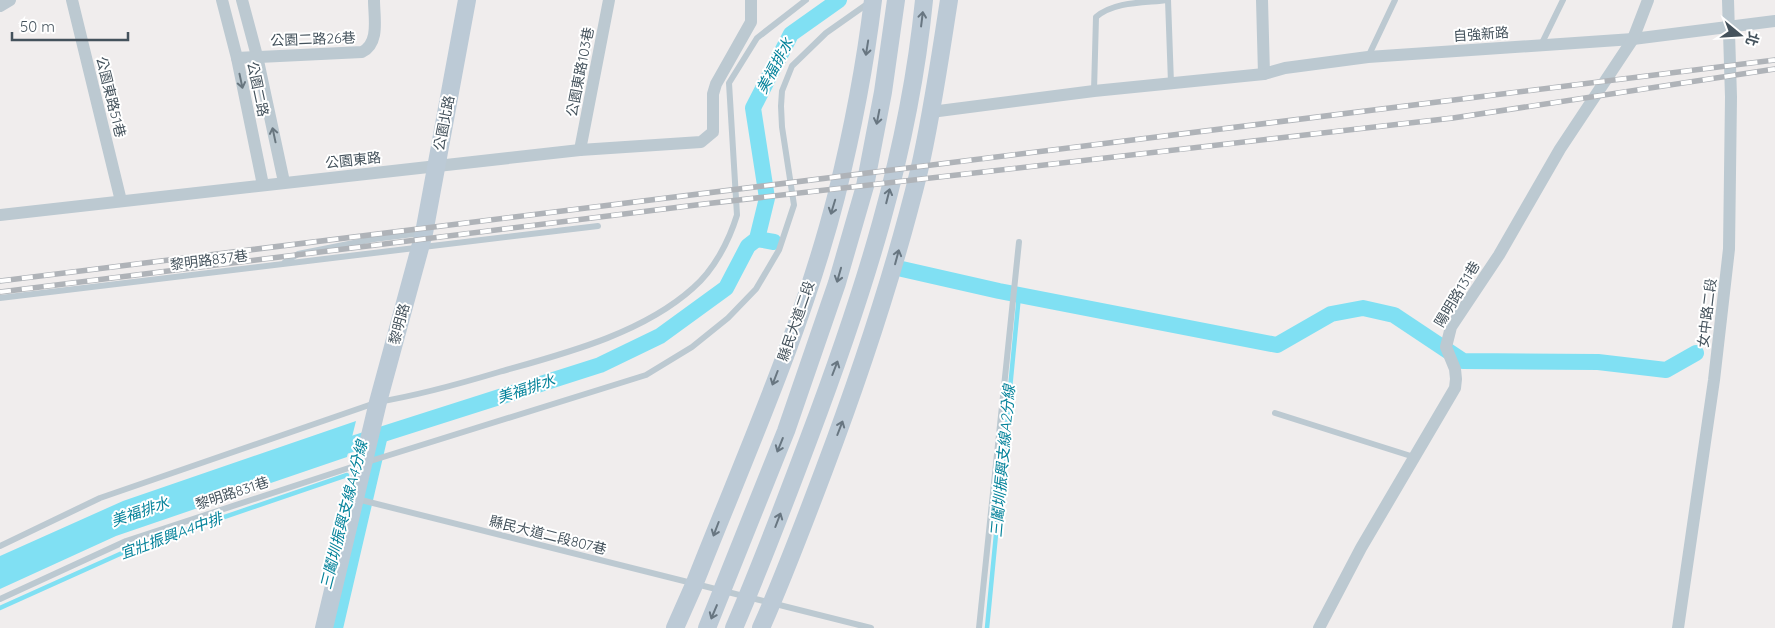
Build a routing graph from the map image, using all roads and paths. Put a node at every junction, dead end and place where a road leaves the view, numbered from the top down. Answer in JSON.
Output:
{"nodes":[{"id":1,"x":10,"y":0,"type":"edge"},
{"id":2,"x":72,"y":0,"type":"edge"},
{"id":3,"x":222,"y":0,"type":"edge"},
{"id":4,"x":242,"y":0,"type":"edge"},
{"id":5,"x":374,"y":0,"type":"edge"},
{"id":6,"x":467,"y":0,"type":"edge"},
{"id":7,"x":609,"y":0,"type":"edge"},
{"id":8,"x":751,"y":0,"type":"edge"},
{"id":9,"x":806,"y":0,"type":"edge"},
{"id":10,"x":873,"y":0,"type":"edge"},
{"id":11,"x":896,"y":0,"type":"edge"},
{"id":12,"x":924,"y":0,"type":"edge"},
{"id":13,"x":949,"y":0,"type":"edge"},
{"id":14,"x":1168,"y":0,"type":"edge"},
{"id":15,"x":1262,"y":0,"type":"edge"},
{"id":16,"x":1395,"y":0,"type":"edge"},
{"id":17,"x":1563,"y":0,"type":"edge"},
{"id":18,"x":1648,"y":0,"type":"edge"},
{"id":19,"x":1728,"y":0,"type":"edge"},
{"id":20,"x":0,"y":6,"type":"edge"},
{"id":21,"x":1775,"y":21,"type":"edge"},
{"id":22,"x":1729,"y":27,"type":"junction"},
{"id":23,"x":1633,"y":39,"type":"junction"},
{"id":24,"x":1541,"y":45,"type":"junction"},
{"id":25,"x":257,"y":56,"type":"junction"},
{"id":26,"x":1368,"y":57,"type":"junction"},
{"id":27,"x":237,"y":58,"type":"junction"},
{"id":28,"x":1264,"y":74,"type":"junction"},
{"id":29,"x":1171,"y":83,"type":"junction"},
{"id":30,"x":1094,"y":91,"type":"junction"},
{"id":31,"x":931,"y":112,"type":"junction"},
{"id":32,"x":580,"y":150,"type":"junction"},
{"id":33,"x":436,"y":165,"type":"junction"},
{"id":34,"x":284,"y":182,"type":"junction"},
{"id":35,"x":263,"y":185,"type":"junction"},
{"id":36,"x":121,"y":201,"type":"junction"},
{"id":37,"x":0,"y":215,"type":"edge"},
{"id":38,"x":598,"y":226,"type":"dead end"},
{"id":39,"x":422,"y":240,"type":"junction"},
{"id":40,"x":1019,"y":242,"type":"dead end"},
{"id":41,"x":284,"y":263,"type":"junction"},
{"id":42,"x":0,"y":298,"type":"edge"},
{"id":43,"x":378,"y":402,"type":"junction"},
{"id":44,"x":1275,"y":413,"type":"dead end"},
{"id":45,"x":1415,"y":458,"type":"junction"},
{"id":46,"x":364,"y":463,"type":"junction"},
{"id":47,"x":356,"y":498,"type":"junction"},
{"id":48,"x":0,"y":546,"type":"edge"},
{"id":49,"x":694,"y":585,"type":"junction"},
{"id":50,"x":735,"y":595,"type":"junction"},
{"id":51,"x":0,"y":599,"type":"edge"},
{"id":52,"x":772,"y":604,"type":"junction"},
{"id":53,"x":324,"y":628,"type":"edge"},
{"id":54,"x":675,"y":628,"type":"edge"},
{"id":55,"x":707,"y":628,"type":"edge"},
{"id":56,"x":734,"y":628,"type":"edge"},
{"id":57,"x":761,"y":628,"type":"edge"},
{"id":58,"x":871,"y":628,"type":"edge"},
{"id":59,"x":979,"y":628,"type":"edge"},
{"id":60,"x":1319,"y":628,"type":"edge"},
{"id":61,"x":1678,"y":628,"type":"edge"}],
"edges":[{"from":1,"to":20,"type":"street"},
{"from":2,"to":36,"type":"street","name":"公園東路51巷"},
{"from":3,"to":27,"type":"street","name":"公園二路"},
{"from":4,"to":25,"type":"street","name":"公園二路"},
{"from":5,"to":25,"type":"street","name":"公園二路26巷"},
{"from":6,"to":33,"type":"street","name":"公園北路"},
{"from":7,"to":32,"type":"street","name":"公園東路103巷"},
{"from":8,"to":32,"type":"street","name":"公園東路"},
{"from":9,"to":43,"type":"lane"},
{"from":10,"to":46,"type":"lane","name":"黎明路831巷"},
{"from":10,"to":49,"type":"street","name":"縣民大道二段","one_way":true},
{"from":11,"to":50,"type":"street","name":"縣民大道二段","one_way":true},
{"from":50,"to":12,"type":"street","name":"縣民大道二段","one_way":true},
{"from":13,"to":31,"type":"street"},
{"from":14,"to":29,"type":"lane"},
{"from":14,"to":30,"type":"lane"},
{"from":15,"to":28,"type":"street"},
{"from":16,"to":26,"type":"lane"},
{"from":17,"to":24,"type":"lane"},
{"from":18,"to":23,"type":"street","name":"陽明路131巷"},
{"from":19,"to":22,"type":"street","name":"女中路二段"},
{"from":21,"to":22,"type":"street","name":"自強新路"},
{"from":22,"to":23,"type":"street","name":"自強新路"},
{"from":22,"to":61,"type":"street","name":"女中路二段"},
{"from":23,"to":24,"type":"street","name":"自強新路"},
{"from":23,"to":45,"type":"street","name":"陽明路131巷"},
{"from":24,"to":26,"type":"street","name":"自強新路"},
{"from":25,"to":27,"type":"street","name":"公園二路26巷"},
{"from":34,"to":25,"type":"street","name":"公園二路","one_way":true},
{"from":26,"to":28,"type":"street","name":"自強新路"},
{"from":27,"to":35,"type":"street","name":"公園二路","one_way":true},
{"from":28,"to":29,"type":"street","name":"自強新路"},
{"from":29,"to":30,"type":"street","name":"自強新路"},
{"from":30,"to":31,"type":"street","name":"自強新路"},
{"from":52,"to":31,"type":"street","one_way":true},
{"from":32,"to":33,"type":"street","name":"公園東路"},
{"from":33,"to":34,"type":"street","name":"公園東路"},
{"from":33,"to":39,"type":"street","name":"公園北路"},
{"from":34,"to":35,"type":"street","name":"公園東路"},
{"from":35,"to":36,"type":"street","name":"公園東路"},
{"from":36,"to":37,"type":"street","name":"公園東路"},
{"from":38,"to":39,"type":"lane"},
{"from":39,"to":41,"type":"lane","name":"黎明路837巷"},
{"from":39,"to":41,"type":"lane"},
{"from":39,"to":43,"type":"street","name":"黎明路"},
{"from":40,"to":59,"type":"lane"},
{"from":41,"to":42,"type":"lane","name":"黎明路837巷"},
{"from":43,"to":46,"type":"street","name":"黎明路"},
{"from":43,"to":48,"type":"lane"},
{"from":44,"to":45,"type":"lane"},
{"from":45,"to":60,"type":"street","name":"陽明路131巷"},
{"from":46,"to":47,"type":"street"},
{"from":46,"to":51,"type":"lane","name":"黎明路831巷"},
{"from":47,"to":49,"type":"lane","name":"縣民大道二段807巷"},
{"from":47,"to":53,"type":"street"},
{"from":49,"to":50,"type":"lane","name":"縣民大道二段807巷"},
{"from":49,"to":54,"type":"street","name":"縣民大道二段"},
{"from":50,"to":52,"type":"lane","name":"縣民大道二段807巷"},
{"from":50,"to":55,"type":"street","name":"縣民大道二段","one_way":true},
{"from":50,"to":56,"type":"street","name":"縣民大道二段"},
{"from":52,"to":57,"type":"street"},
{"from":52,"to":58,"type":"lane","name":"縣民大道二段807巷"}]}
